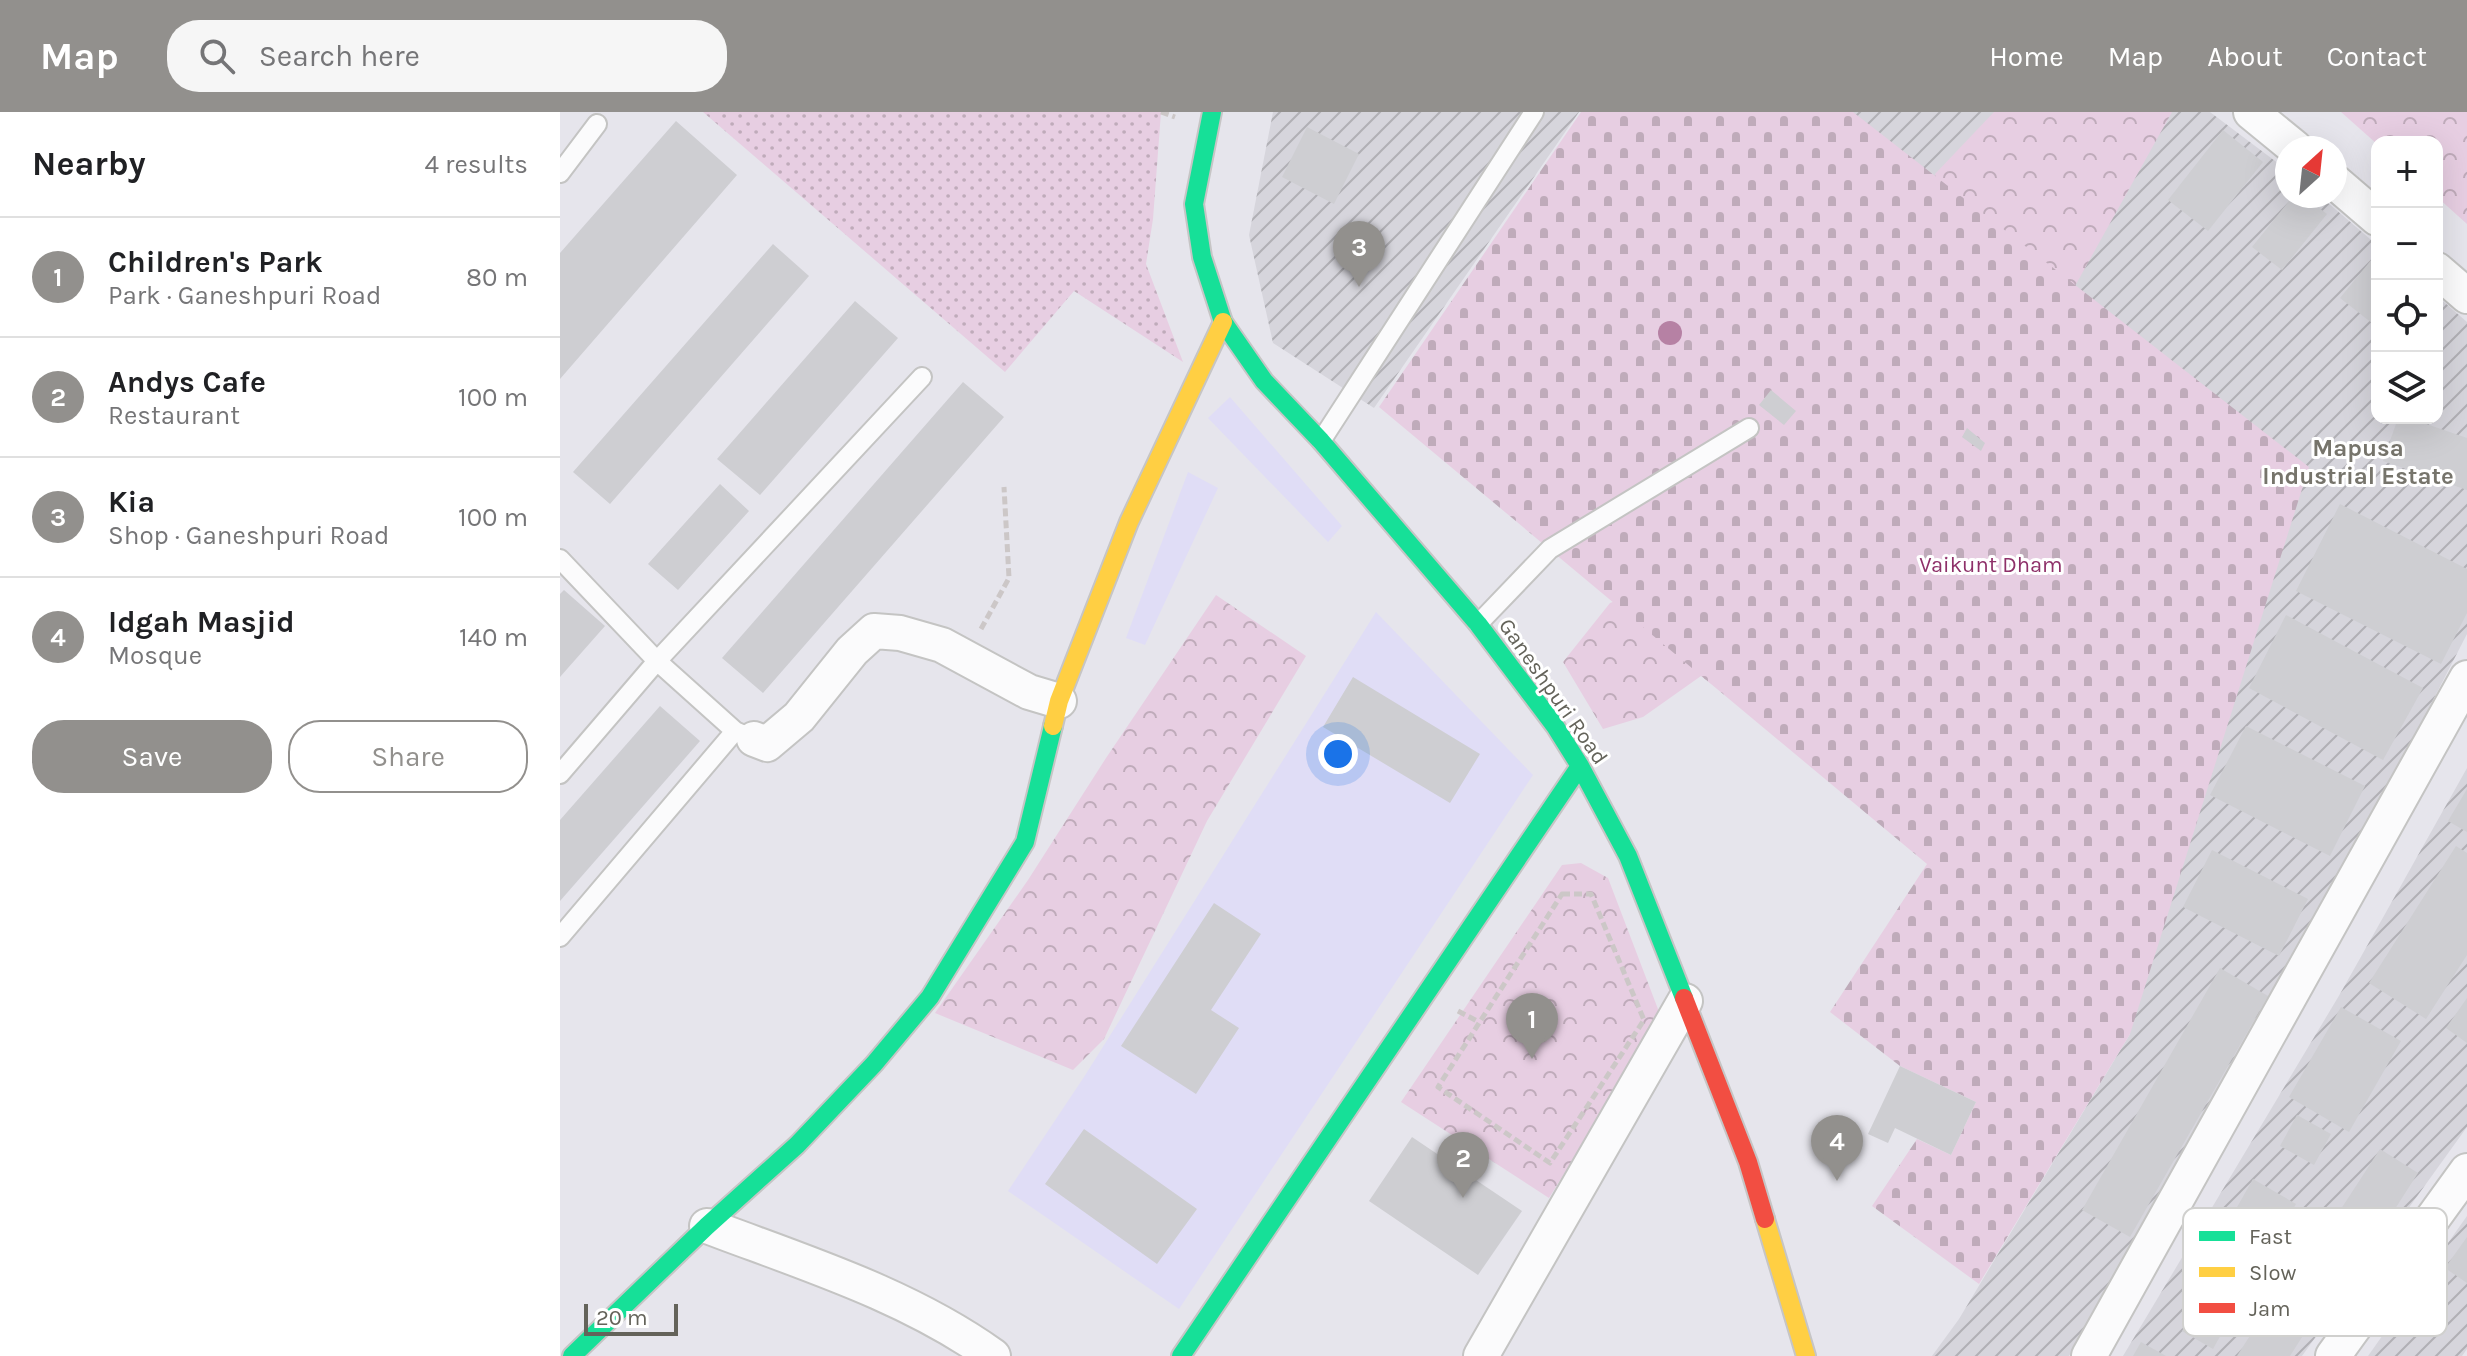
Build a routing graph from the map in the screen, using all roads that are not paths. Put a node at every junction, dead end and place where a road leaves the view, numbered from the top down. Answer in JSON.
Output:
{"nodes":[{"id":1,"x":1196,"y":112,"type":"edge"},
{"id":2,"x":1534,"y":112,"type":"edge"},
{"id":3,"x":2251,"y":112,"type":"edge"},
{"id":4,"x":1210,"y":121,"type":"edge"},
{"id":5,"x":597,"y":124,"type":"dead end"},
{"id":6,"x":2280,"y":136,"type":"edge"},
{"id":7,"x":560,"y":173,"type":"edge"},
{"id":8,"x":2347,"y":192,"type":"edge"},
{"id":9,"x":2371,"y":213,"type":"edge"},
{"id":10,"x":2443,"y":275,"type":"edge"},
{"id":11,"x":2467,"y":296,"type":"edge"},
{"id":12,"x":1223,"y":322,"type":"junction"},
{"id":13,"x":922,"y":377,"type":"dead end"},
{"id":14,"x":1749,"y":428,"type":"dead end"},
{"id":15,"x":1321,"y":441,"type":"junction"},
{"id":16,"x":560,"y":559,"type":"edge"},
{"id":17,"x":1478,"y":624,"type":"junction"},
{"id":18,"x":657,"y":661,"type":"junction"},
{"id":19,"x":2467,"y":678,"type":"edge"},
{"id":20,"x":1059,"y":701,"type":"junction"},
{"id":21,"x":745,"y":735,"type":"junction"},
{"id":22,"x":1580,"y":766,"type":"junction"},
{"id":23,"x":560,"y":774,"type":"edge"},
{"id":24,"x":560,"y":937,"type":"edge"},
{"id":25,"x":1685,"y":1001,"type":"junction"},
{"id":26,"x":2467,"y":1171,"type":"edge"},
{"id":27,"x":2440,"y":1208,"type":"edge"},
{"id":28,"x":707,"y":1226,"type":"junction"},
{"id":29,"x":2347,"y":1336,"type":"edge"},
{"id":30,"x":572,"y":1356,"type":"edge"},
{"id":31,"x":993,"y":1356,"type":"edge"},
{"id":32,"x":1181,"y":1356,"type":"edge"},
{"id":33,"x":1481,"y":1356,"type":"edge"},
{"id":34,"x":1806,"y":1356,"type":"edge"},
{"id":35,"x":2089,"y":1356,"type":"edge"},
{"id":36,"x":2333,"y":1356,"type":"edge"}],
"edges":[{"from":1,"to":4,"type":"lane"},
{"from":2,"to":15,"type":"lane"},
{"from":3,"to":6,"type":"street"},
{"from":4,"to":12,"type":"street","name":"Ganeshpuri Road"},
{"from":5,"to":7,"type":"lane"},
{"from":8,"to":9,"type":"street"},
{"from":10,"to":11,"type":"street"},
{"from":12,"to":15,"type":"street","name":"Ganeshpuri Road"},
{"from":12,"to":20,"type":"street"},
{"from":13,"to":18,"type":"lane"},
{"from":14,"to":17,"type":"lane"},
{"from":15,"to":17,"type":"street","name":"Ganeshpuri Road"},
{"from":16,"to":18,"type":"lane"},
{"from":17,"to":22,"type":"street","name":"Ganeshpuri Road"},
{"from":18,"to":21,"type":"lane"},
{"from":18,"to":23,"type":"lane"},
{"from":19,"to":35,"type":"street"},
{"from":20,"to":21,"type":"street"},
{"from":20,"to":28,"type":"street"},
{"from":21,"to":24,"type":"lane"},
{"from":22,"to":25,"type":"street","name":"Ganeshpuri Road"},
{"from":22,"to":32,"type":"street"},
{"from":25,"to":33,"type":"street"},
{"from":25,"to":34,"type":"street","name":"Ganeshpuri Road"},
{"from":26,"to":27,"type":"street"},
{"from":28,"to":30,"type":"street"},
{"from":28,"to":31,"type":"street"},
{"from":29,"to":36,"type":"street"}]}
